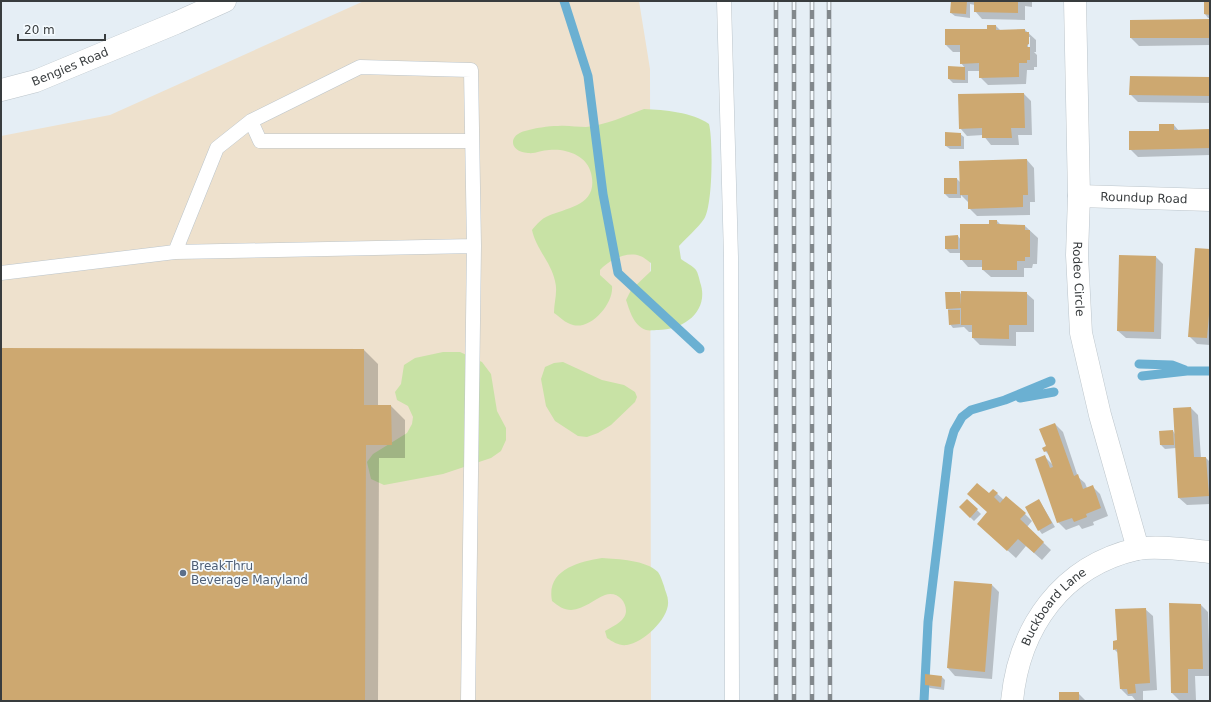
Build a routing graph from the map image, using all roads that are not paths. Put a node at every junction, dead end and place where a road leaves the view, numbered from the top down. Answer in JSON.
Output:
{"nodes":[{"id":1,"x":225,"y":1,"type":"edge"},
{"id":2,"x":724,"y":1,"type":"edge"},
{"id":3,"x":1074,"y":1,"type":"edge"},
{"id":4,"x":1,"y":90,"type":"edge"},
{"id":5,"x":251,"y":121,"type":"junction"},
{"id":6,"x":472,"y":141,"type":"junction"},
{"id":7,"x":1079,"y":196,"type":"junction"},
{"id":8,"x":1210,"y":200,"type":"edge"},
{"id":9,"x":474,"y":246,"type":"junction"},
{"id":10,"x":175,"y":252,"type":"junction"},
{"id":11,"x":1,"y":273,"type":"edge"},
{"id":12,"x":1138,"y":549,"type":"junction"},
{"id":13,"x":1210,"y":552,"type":"edge"},
{"id":14,"x":468,"y":701,"type":"edge"},
{"id":15,"x":732,"y":701,"type":"edge"},
{"id":16,"x":1012,"y":701,"type":"edge"}],
"edges":[{"from":1,"to":4,"type":"street","name":"Bengies Road"},
{"from":2,"to":15,"type":"lane"},
{"from":3,"to":7,"type":"street","name":"Rodeo Circle"},
{"from":5,"to":6,"type":"lane"},
{"from":5,"to":6,"type":"lane"},
{"from":5,"to":10,"type":"lane"},
{"from":6,"to":9,"type":"lane"},
{"from":7,"to":8,"type":"street","name":"Roundup Road"},
{"from":7,"to":12,"type":"street","name":"Rodeo Circle"},
{"from":9,"to":10,"type":"lane"},
{"from":9,"to":14,"type":"lane"},
{"from":10,"to":11,"type":"lane"},
{"from":12,"to":13,"type":"street","name":"Buckboard Lane"},
{"from":12,"to":16,"type":"street","name":"Buckboard Lane"}]}
